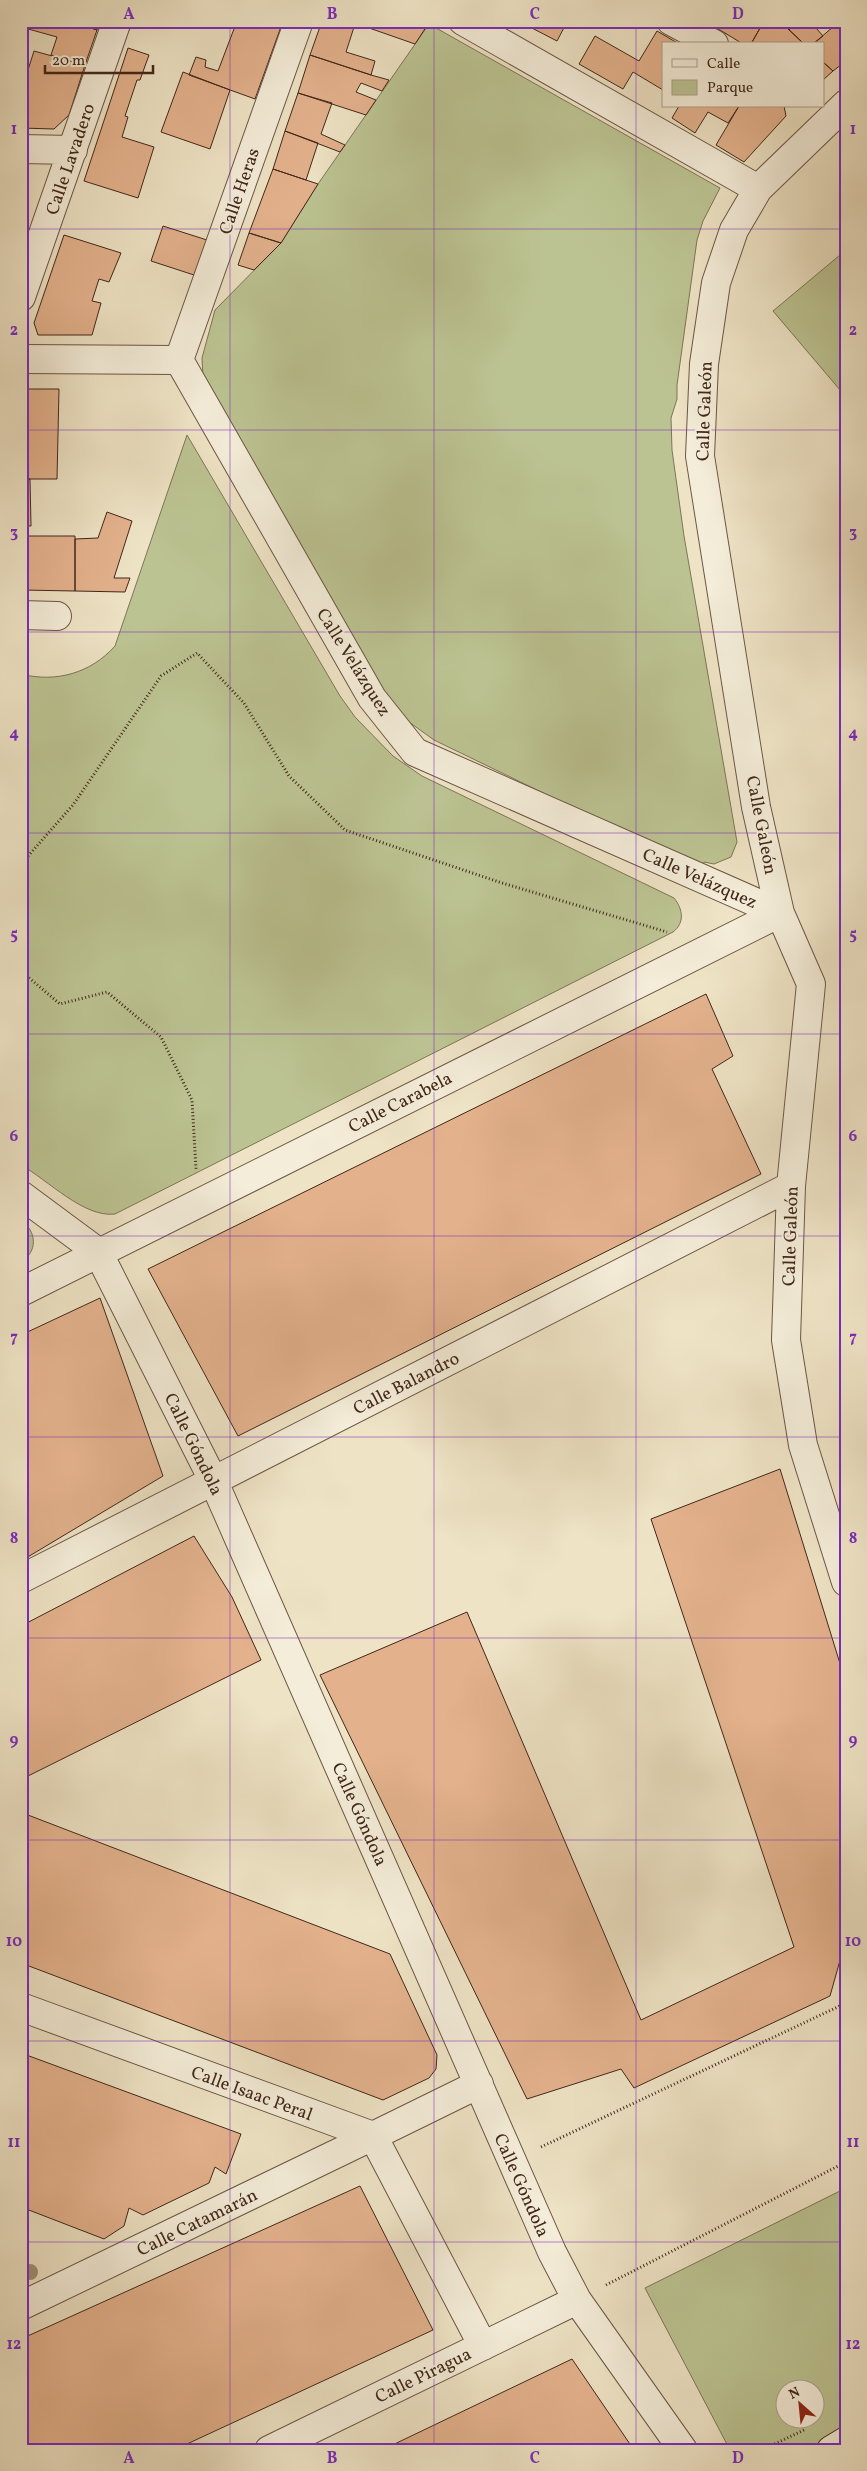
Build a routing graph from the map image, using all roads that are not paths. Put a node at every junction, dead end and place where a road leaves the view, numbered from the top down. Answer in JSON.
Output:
{"nodes":[{"id":1,"x":117,"y":21,"type":"edge"},
{"id":2,"x":299,"y":21,"type":"edge"},
{"id":3,"x":463,"y":21,"type":"edge"},
{"id":4,"x":671,"y":21,"type":"edge"},
{"id":5,"x":710,"y":42,"type":"edge"},
{"id":6,"x":836,"y":104,"type":"edge"},
{"id":7,"x":21,"y":149,"type":"edge"},
{"id":8,"x":73,"y":150,"type":"junction"},
{"id":9,"x":758,"y":189,"type":"junction"},
{"id":10,"x":21,"y":297,"type":"edge"},
{"id":11,"x":21,"y":359,"type":"edge"},
{"id":12,"x":179,"y":360,"type":"junction"},
{"id":13,"x":21,"y":615,"type":"edge"},
{"id":14,"x":57,"y":616,"type":"dead end"},
{"id":15,"x":780,"y":914,"type":"junction"},
{"id":16,"x":791,"y":1186,"type":"junction"},
{"id":17,"x":21,"y":1195,"type":"edge"},
{"id":18,"x":98,"y":1252,"type":"junction"},
{"id":19,"x":21,"y":1292,"type":"edge"},
{"id":20,"x":214,"y":1482,"type":"junction"},
{"id":21,"x":21,"y":1579,"type":"edge"},
{"id":22,"x":846,"y":1582,"type":"edge"},
{"id":23,"x":21,"y":2007,"type":"edge"},
{"id":24,"x":479,"y":2084,"type":"junction"},
{"id":25,"x":373,"y":2136,"type":"junction"},
{"id":26,"x":577,"y":2300,"type":"junction"},
{"id":27,"x":21,"y":2306,"type":"edge"},
{"id":28,"x":482,"y":2346,"type":"junction"},
{"id":29,"x":846,"y":2440,"type":"edge"},
{"id":30,"x":269,"y":2450,"type":"edge"},
{"id":31,"x":683,"y":2450,"type":"edge"},
{"id":32,"x":820,"y":2450,"type":"edge"},
{"id":33,"x":831,"y":2450,"type":"edge"}],
"edges":[{"from":1,"to":8,"type":"street","name":"Calle Lavadero"},
{"from":2,"to":12,"type":"street","name":"Calle Heras"},
{"from":3,"to":9,"type":"street"},
{"from":4,"to":5,"type":"street"},
{"from":6,"to":9,"type":"street","name":"Calle Galeón"},
{"from":7,"to":8,"type":"street"},
{"from":8,"to":10,"type":"street","name":"Calle Lavadero"},
{"from":9,"to":15,"type":"street","name":"Calle Galeón"},
{"from":11,"to":12,"type":"street"},
{"from":12,"to":15,"type":"street","name":"Calle Velázquez"},
{"from":13,"to":14,"type":"street"},
{"from":15,"to":16,"type":"street","name":"Calle Galeón"},
{"from":15,"to":18,"type":"street","name":"Calle Carabela"},
{"from":16,"to":20,"type":"street","name":"Calle Balandro"},
{"from":16,"to":22,"type":"street","name":"Calle Galeón"},
{"from":17,"to":18,"type":"street","name":"Calle Góndola"},
{"from":18,"to":19,"type":"street","name":"Calle Carabela"},
{"from":18,"to":20,"type":"street","name":"Calle Góndola"},
{"from":20,"to":21,"type":"street","name":"Calle Balandro"},
{"from":20,"to":24,"type":"street","name":"Calle Góndola"},
{"from":23,"to":25,"type":"street","name":"Calle Isaac Peral"},
{"from":24,"to":25,"type":"street"},
{"from":24,"to":26,"type":"street","name":"Calle Góndola"},
{"from":25,"to":27,"type":"street","name":"Calle Catamarán"},
{"from":25,"to":28,"type":"street"},
{"from":26,"to":28,"type":"street","name":"Calle Piragua"},
{"from":26,"to":31,"type":"street","name":"Calle Góndola"},
{"from":28,"to":30,"type":"street","name":"Calle Piragua"},
{"from":29,"to":32,"type":"street"},
{"from":29,"to":33,"type":"street"}]}
